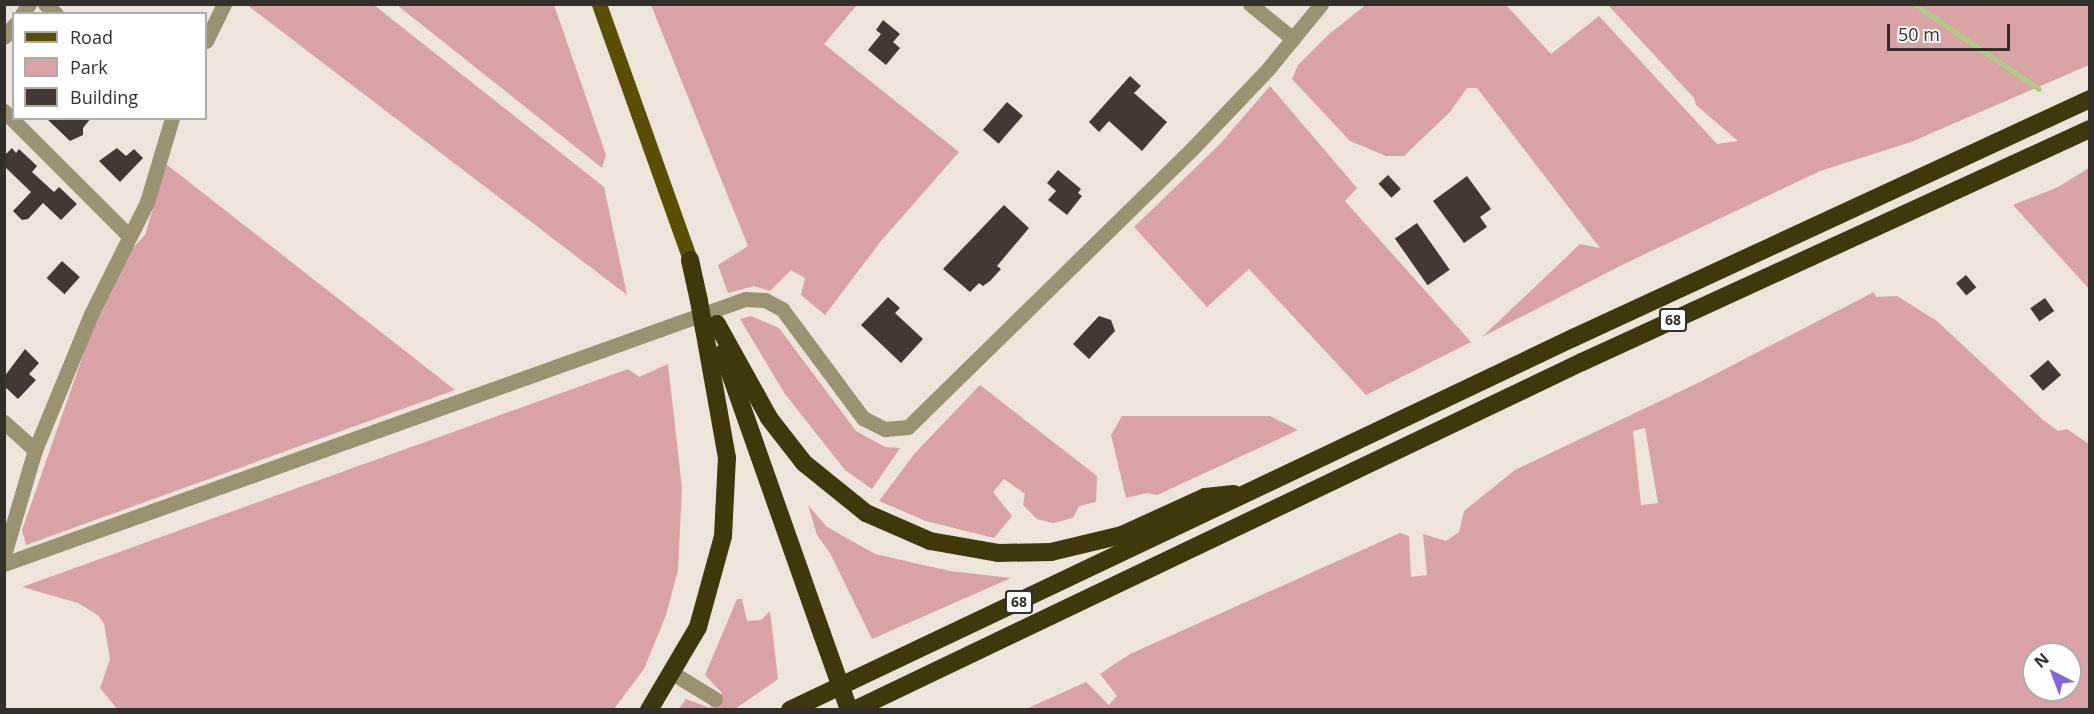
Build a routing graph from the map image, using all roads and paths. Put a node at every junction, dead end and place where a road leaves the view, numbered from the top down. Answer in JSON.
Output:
{"nodes":[{"id":1,"x":224,"y":4,"type":"edge"},
{"id":2,"x":599,"y":4,"type":"edge"},
{"id":3,"x":1250,"y":4,"type":"edge"},
{"id":4,"x":1321,"y":4,"type":"edge"},
{"id":5,"x":207,"y":39,"type":"edge"},
{"id":6,"x":1293,"y":39,"type":"junction"},
{"id":7,"x":2090,"y":99,"type":"edge"},
{"id":8,"x":13,"y":120,"type":"edge"},
{"id":9,"x":171,"y":120,"type":"edge"},
{"id":10,"x":2090,"y":129,"type":"edge"},
{"id":11,"x":129,"y":236,"type":"junction"},
{"id":12,"x":690,"y":260,"type":"joint"},
{"id":13,"x":712,"y":326,"type":"junction"},
{"id":14,"x":4,"y":422,"type":"edge"},
{"id":15,"x":35,"y":450,"type":"junction"},
{"id":16,"x":1248,"y":493,"type":"junction"},
{"id":17,"x":4,"y":555,"type":"edge"},
{"id":18,"x":4,"y":564,"type":"edge"},
{"id":19,"x":674,"y":674,"type":"junction"},
{"id":20,"x":716,"y":699,"type":"dead end"},
{"id":21,"x":649,"y":710,"type":"edge"},
{"id":22,"x":790,"y":710,"type":"edge"},
{"id":23,"x":849,"y":710,"type":"edge"},
{"id":24,"x":854,"y":710,"type":"edge"}],
"edges":[{"from":1,"to":5,"type":"street"},
{"from":2,"to":12,"type":"main road"},
{"from":3,"to":6,"type":"street"},
{"from":4,"to":6,"type":"street"},
{"from":6,"to":18,"type":"street"},
{"from":7,"to":16,"type":"highway","number":"68"},
{"from":8,"to":11,"type":"street"},
{"from":9,"to":11,"type":"street"},
{"from":10,"to":24,"type":"highway","number":"68"},
{"from":11,"to":15,"type":"street"},
{"from":12,"to":13,"type":"highway"},
{"from":13,"to":16,"type":"highway"},
{"from":13,"to":19,"type":"highway"},
{"from":13,"to":23,"type":"highway","bridge":true},
{"from":14,"to":15,"type":"street"},
{"from":15,"to":17,"type":"street"},
{"from":16,"to":22,"type":"highway","number":"68"},
{"from":19,"to":20,"type":"street"},
{"from":19,"to":21,"type":"highway"}]}
